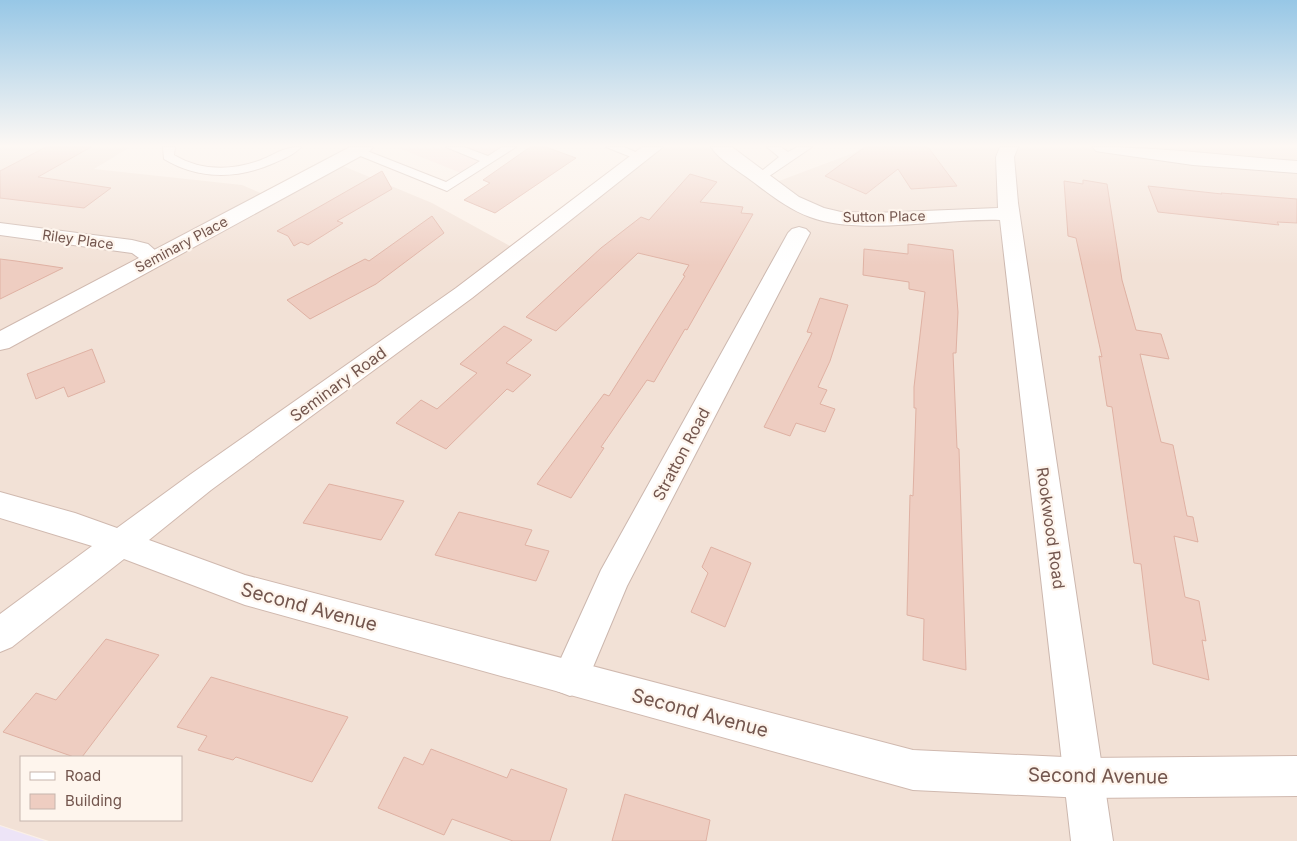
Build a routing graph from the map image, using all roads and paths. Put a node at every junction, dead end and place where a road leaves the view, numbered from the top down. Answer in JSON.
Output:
{"nodes":[{"id":1,"x":289,"y":186,"type":"edge"},
{"id":2,"x":603,"y":186,"type":"edge"},
{"id":3,"x":774,"y":186,"type":"edge"},
{"id":4,"x":1008,"y":186,"type":"edge"},
{"id":5,"x":792,"y":201,"type":"junction"},
{"id":6,"x":1010,"y":214,"type":"junction"},
{"id":7,"x":841,"y":218,"type":"junction"},
{"id":8,"x":0,"y":229,"type":"edge"},
{"id":9,"x":799,"y":233,"type":"junction"},
{"id":10,"x":153,"y":258,"type":"junction"},
{"id":11,"x":0,"y":342,"type":"edge"},
{"id":12,"x":0,"y":505,"type":"edge"},
{"id":13,"x":121,"y":542,"type":"junction"},
{"id":14,"x":0,"y":635,"type":"edge"},
{"id":15,"x":570,"y":678,"type":"junction"},
{"id":16,"x":1297,"y":776,"type":"edge"},
{"id":17,"x":1084,"y":778,"type":"junction"},
{"id":18,"x":1092,"y":841,"type":"edge"}],
"edges":[{"from":1,"to":10,"type":"street","name":"Seminary Place"},
{"from":2,"to":13,"type":"street","name":"Seminary Road"},
{"from":3,"to":5,"type":"street","name":"Sutton Place"},
{"from":4,"to":6,"type":"street","name":"Rookwood Road"},
{"from":5,"to":7,"type":"street","name":"Sutton Place"},
{"from":5,"to":9,"type":"street"},
{"from":6,"to":7,"type":"street","name":"Sutton Place"},
{"from":6,"to":17,"type":"street","name":"Rookwood Road"},
{"from":7,"to":9,"type":"street"},
{"from":8,"to":10,"type":"street","name":"Riley Place"},
{"from":9,"to":15,"type":"street","name":"Stratton Road"},
{"from":10,"to":11,"type":"street","name":"Seminary Place"},
{"from":12,"to":13,"type":"street"},
{"from":13,"to":14,"type":"street","name":"Seminary Road"},
{"from":13,"to":15,"type":"street","name":"Second Avenue"},
{"from":15,"to":17,"type":"street","name":"Second Avenue"},
{"from":16,"to":17,"type":"street","name":"Second Avenue"},
{"from":17,"to":18,"type":"street","name":"Rookwood Road"}]}
